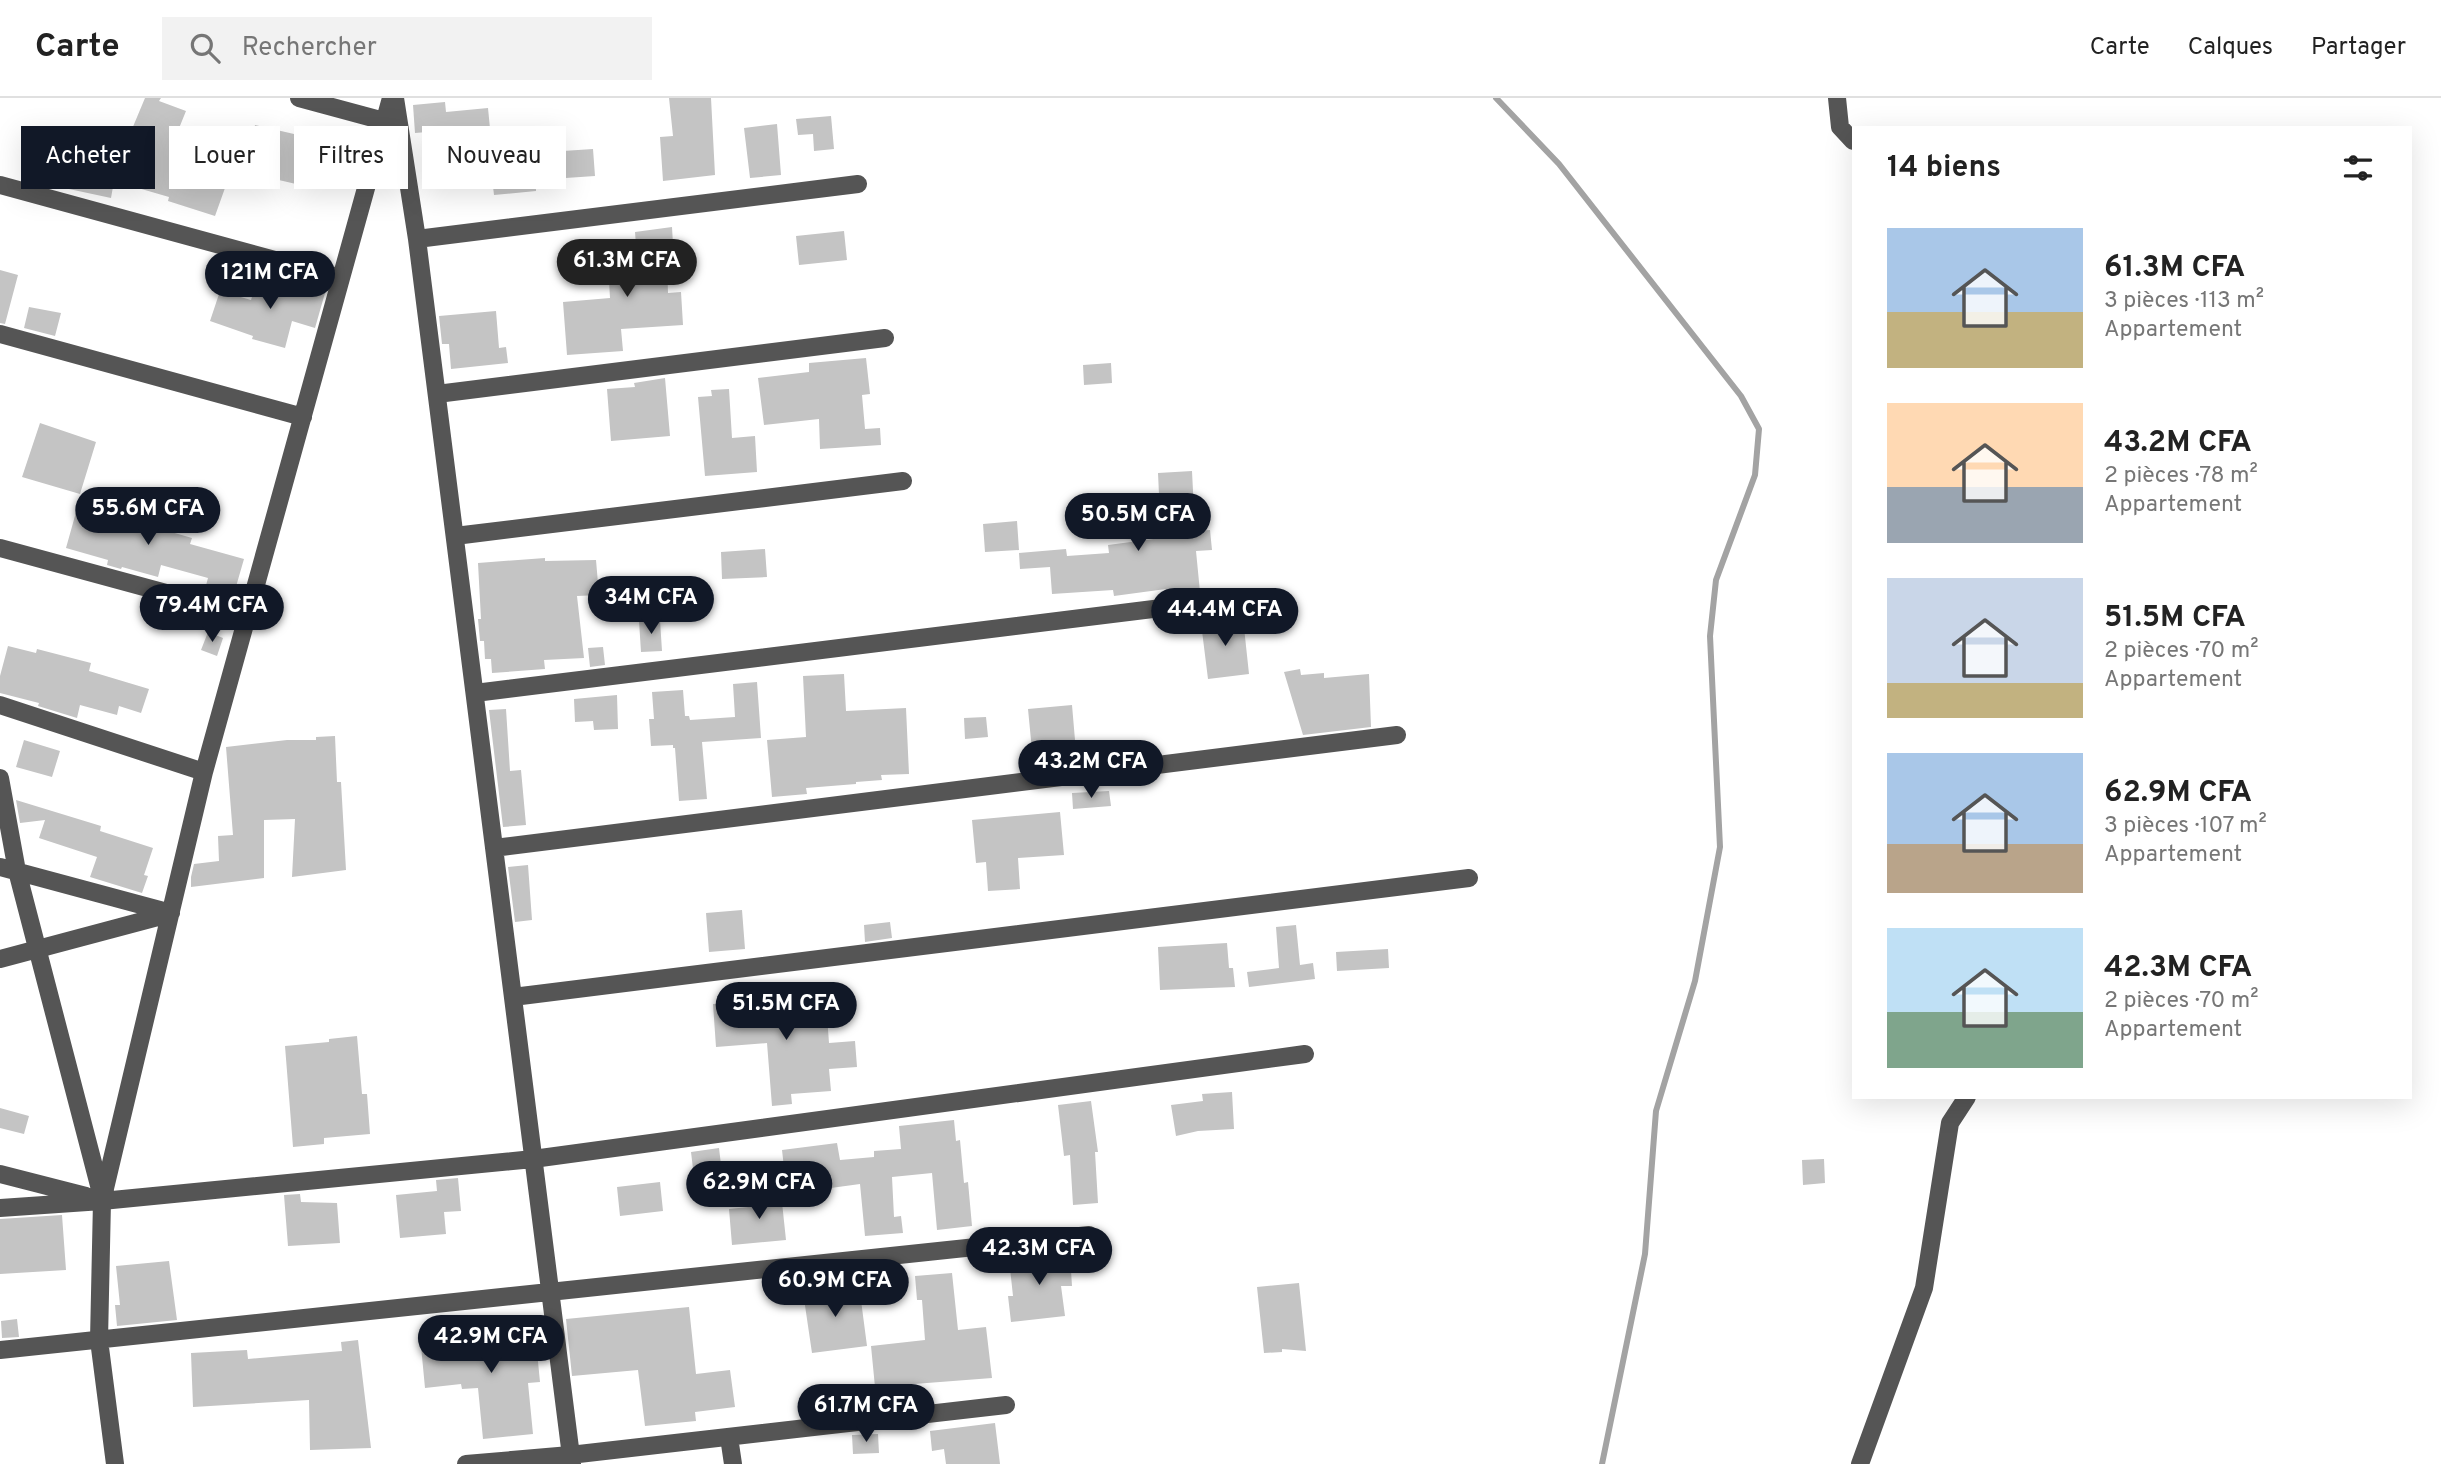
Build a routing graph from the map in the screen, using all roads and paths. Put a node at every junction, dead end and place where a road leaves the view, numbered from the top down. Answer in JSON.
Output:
{"nodes":[{"id":1,"x":299,"y":98,"type":"edge"},
{"id":2,"x":393,"y":98,"type":"edge"},
{"id":3,"x":1837,"y":98,"type":"edge"},
{"id":4,"x":384,"y":121,"type":"junction"},
{"id":5,"x":1852,"y":140,"type":"edge"},
{"id":6,"x":859,"y":184,"type":"dead end"},
{"id":7,"x":0,"y":185,"type":"edge"},
{"id":8,"x":417,"y":239,"type":"junction"},
{"id":9,"x":341,"y":278,"type":"junction"},
{"id":10,"x":0,"y":334,"type":"edge"},
{"id":11,"x":885,"y":338,"type":"dead end"},
{"id":12,"x":437,"y":394,"type":"junction"},
{"id":13,"x":303,"y":417,"type":"junction"},
{"id":14,"x":903,"y":481,"type":"dead end"},
{"id":15,"x":455,"y":536,"type":"junction"},
{"id":16,"x":0,"y":548,"type":"edge"},
{"id":17,"x":1250,"y":597,"type":"dead end"},
{"id":18,"x":247,"y":615,"type":"junction"},
{"id":19,"x":475,"y":693,"type":"junction"},
{"id":20,"x":0,"y":705,"type":"edge"},
{"id":21,"x":1397,"y":735,"type":"dead end"},
{"id":22,"x":204,"y":772,"type":"junction"},
{"id":23,"x":0,"y":778,"type":"edge"},
{"id":24,"x":494,"y":848,"type":"junction"},
{"id":25,"x":8,"y":869,"type":"edge"},
{"id":26,"x":1469,"y":878,"type":"dead end"},
{"id":27,"x":171,"y":914,"type":"junction"},
{"id":28,"x":38,"y":949,"type":"junction"},
{"id":29,"x":0,"y":959,"type":"edge"},
{"id":30,"x":513,"y":997,"type":"junction"},
{"id":31,"x":1305,"y":1054,"type":"dead end"},
{"id":32,"x":1966,"y":1099,"type":"edge"},
{"id":33,"x":533,"y":1159,"type":"junction"},
{"id":34,"x":0,"y":1174,"type":"edge"},
{"id":35,"x":102,"y":1201,"type":"junction"},
{"id":36,"x":0,"y":1208,"type":"edge"},
{"id":37,"x":1089,"y":1235,"type":"dead end"},
{"id":38,"x":550,"y":1292,"type":"junction"},
{"id":39,"x":99,"y":1340,"type":"junction"},
{"id":40,"x":0,"y":1350,"type":"edge"},
{"id":41,"x":1006,"y":1405,"type":"dead end"},
{"id":42,"x":729,"y":1437,"type":"junction"},
{"id":43,"x":571,"y":1460,"type":"edge"},
{"id":44,"x":115,"y":1464,"type":"edge"},
{"id":45,"x":466,"y":1464,"type":"edge"},
{"id":46,"x":733,"y":1464,"type":"edge"},
{"id":47,"x":1860,"y":1464,"type":"edge"}],
"edges":[{"from":1,"to":4,"type":"street"},
{"from":2,"to":4,"type":"street"},
{"from":2,"to":8,"type":"street"},
{"from":3,"to":5,"type":"street"},
{"from":4,"to":9,"type":"street"},
{"from":6,"to":8,"type":"street"},
{"from":7,"to":9,"type":"street"},
{"from":8,"to":12,"type":"street"},
{"from":9,"to":13,"type":"street"},
{"from":10,"to":13,"type":"street"},
{"from":11,"to":12,"type":"street"},
{"from":12,"to":15,"type":"street"},
{"from":13,"to":18,"type":"street"},
{"from":14,"to":15,"type":"street"},
{"from":15,"to":19,"type":"street"},
{"from":16,"to":18,"type":"street"},
{"from":17,"to":19,"type":"street"},
{"from":18,"to":22,"type":"street"},
{"from":19,"to":24,"type":"street"},
{"from":20,"to":22,"type":"street"},
{"from":21,"to":24,"type":"street"},
{"from":22,"to":27,"type":"street"},
{"from":23,"to":25,"type":"street"},
{"from":24,"to":30,"type":"street"},
{"from":25,"to":27,"type":"street"},
{"from":25,"to":28,"type":"street"},
{"from":26,"to":30,"type":"street"},
{"from":27,"to":28,"type":"street"},
{"from":27,"to":35,"type":"street"},
{"from":28,"to":29,"type":"street"},
{"from":28,"to":35,"type":"street"},
{"from":30,"to":33,"type":"street"},
{"from":31,"to":33,"type":"street"},
{"from":32,"to":47,"type":"street"},
{"from":33,"to":35,"type":"street"},
{"from":33,"to":38,"type":"street"},
{"from":34,"to":35,"type":"street"},
{"from":35,"to":36,"type":"street"},
{"from":35,"to":39,"type":"street"},
{"from":37,"to":38,"type":"street"},
{"from":38,"to":39,"type":"street"},
{"from":38,"to":43,"type":"street"},
{"from":39,"to":40,"type":"street"},
{"from":39,"to":44,"type":"street"},
{"from":41,"to":42,"type":"street"},
{"from":42,"to":43,"type":"street"},
{"from":42,"to":46,"type":"street"},
{"from":43,"to":45,"type":"street"}]}
